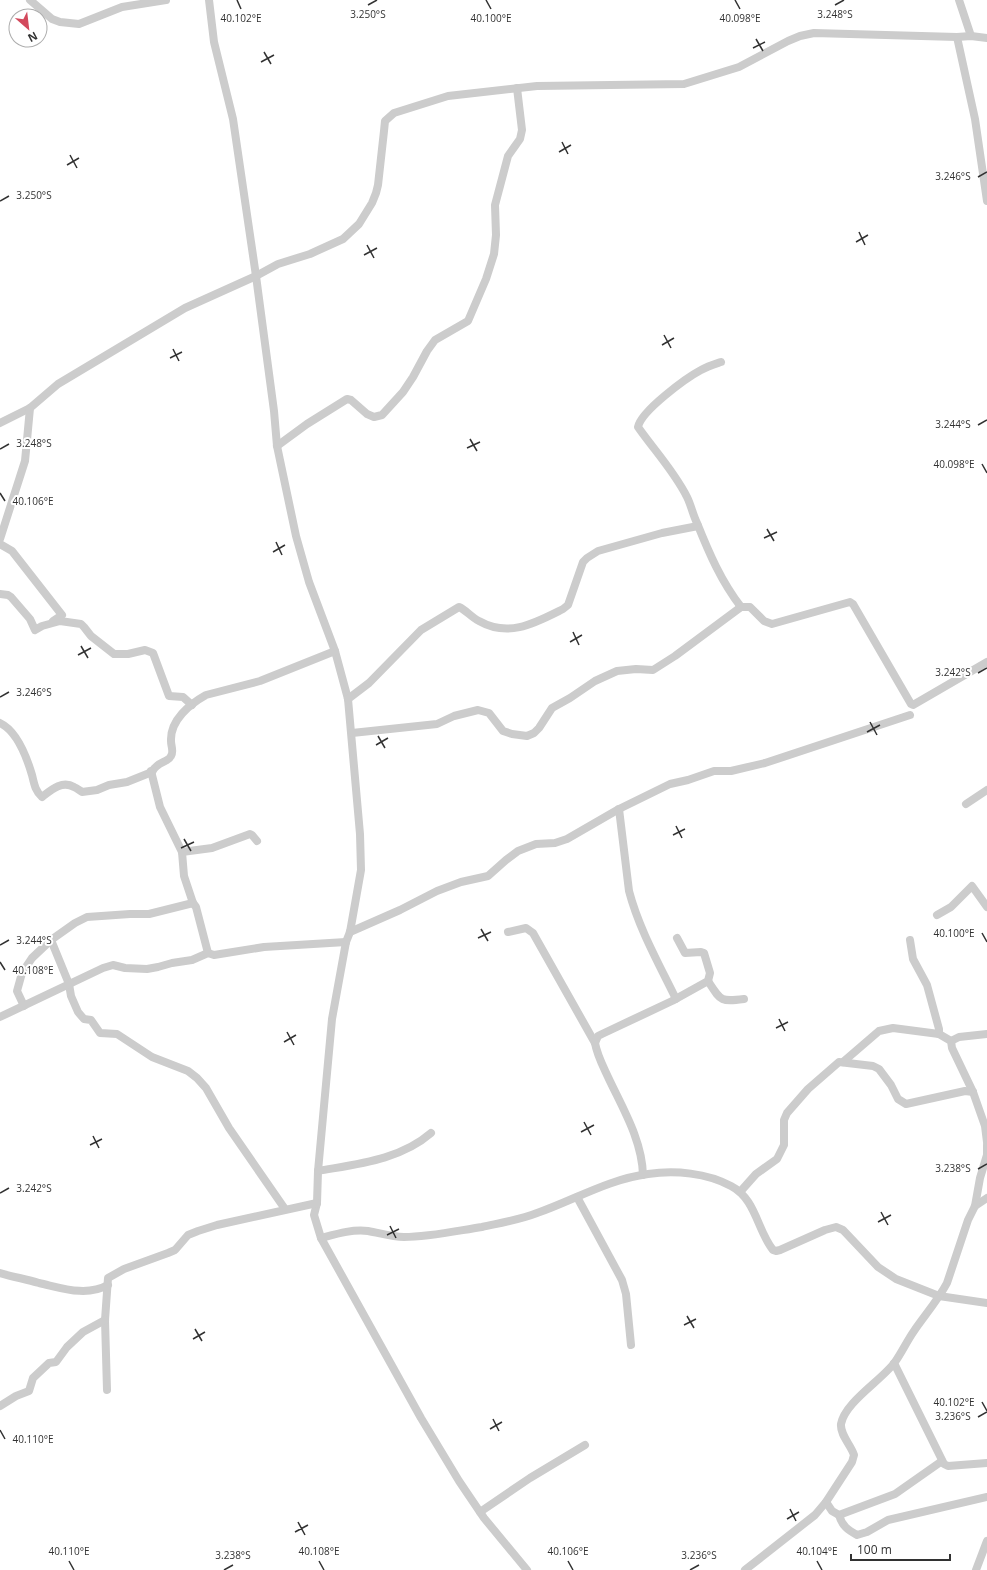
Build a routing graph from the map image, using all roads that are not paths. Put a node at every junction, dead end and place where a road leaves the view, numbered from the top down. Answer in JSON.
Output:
{"nodes":[{"id":1,"x":30,"y":0,"type":"edge"},
{"id":2,"x":166,"y":0,"type":"edge"},
{"id":3,"x":209,"y":0,"type":"edge"},
{"id":4,"x":960,"y":0,"type":"edge"},
{"id":5,"x":971,"y":36,"type":"junction"},
{"id":6,"x":957,"y":37,"type":"junction"},
{"id":7,"x":987,"y":38,"type":"edge"},
{"id":8,"x":517,"y":88,"type":"junction"},
{"id":9,"x":987,"y":201,"type":"edge"},
{"id":10,"x":256,"y":276,"type":"junction"},
{"id":11,"x":721,"y":362,"type":"dead end"},
{"id":12,"x":30,"y":408,"type":"junction"},
{"id":13,"x":0,"y":423,"type":"edge"},
{"id":14,"x":277,"y":446,"type":"junction"},
{"id":15,"x":698,"y":526,"type":"junction"},
{"id":16,"x":0,"y":539,"type":"edge"},
{"id":17,"x":0,"y":544,"type":"edge"},
{"id":18,"x":0,"y":594,"type":"edge"},
{"id":19,"x":741,"y":607,"type":"junction"},
{"id":20,"x":51,"y":623,"type":"junction"},
{"id":21,"x":335,"y":651,"type":"junction"},
{"id":22,"x":987,"y":662,"type":"edge"},
{"id":23,"x":348,"y":699,"type":"junction"},
{"id":24,"x":192,"y":705,"type":"junction"},
{"id":25,"x":910,"y":715,"type":"dead end"},
{"id":26,"x":0,"y":723,"type":"edge"},
{"id":27,"x":352,"y":733,"type":"junction"},
{"id":28,"x":151,"y":772,"type":"junction"},
{"id":29,"x":987,"y":790,"type":"edge"},
{"id":30,"x":966,"y":804,"type":"dead end"},
{"id":31,"x":619,"y":809,"type":"junction"},
{"id":32,"x":257,"y":841,"type":"dead end"},
{"id":33,"x":182,"y":852,"type":"junction"},
{"id":34,"x":193,"y":903,"type":"junction"},
{"id":35,"x":987,"y":907,"type":"edge"},
{"id":36,"x":937,"y":916,"type":"dead end"},
{"id":37,"x":350,"y":932,"type":"junction"},
{"id":38,"x":508,"y":932,"type":"dead end"},
{"id":39,"x":677,"y":938,"type":"dead end"},
{"id":40,"x":51,"y":940,"type":"junction"},
{"id":41,"x":910,"y":940,"type":"dead end"},
{"id":42,"x":346,"y":942,"type":"junction"},
{"id":43,"x":208,"y":953,"type":"junction"},
{"id":44,"x":708,"y":981,"type":"junction"},
{"id":45,"x":69,"y":984,"type":"junction"},
{"id":46,"x":676,"y":999,"type":"junction"},
{"id":47,"x":744,"y":999,"type":"dead end"},
{"id":48,"x":24,"y":1006,"type":"junction"},
{"id":49,"x":0,"y":1017,"type":"edge"},
{"id":50,"x":939,"y":1034,"type":"junction"},
{"id":51,"x":987,"y":1034,"type":"edge"},
{"id":52,"x":951,"y":1041,"type":"junction"},
{"id":53,"x":595,"y":1043,"type":"junction"},
{"id":54,"x":843,"y":1062,"type":"junction"},
{"id":55,"x":973,"y":1092,"type":"junction"},
{"id":56,"x":431,"y":1133,"type":"dead end"},
{"id":57,"x":987,"y":1142,"type":"edge"},
{"id":58,"x":987,"y":1145,"type":"edge"},
{"id":59,"x":318,"y":1171,"type":"junction"},
{"id":60,"x":643,"y":1175,"type":"junction"},
{"id":61,"x":740,"y":1192,"type":"junction"},
{"id":62,"x":577,"y":1197,"type":"junction"},
{"id":63,"x":987,"y":1198,"type":"edge"},
{"id":64,"x":317,"y":1203,"type":"junction"},
{"id":65,"x":975,"y":1206,"type":"junction"},
{"id":66,"x":285,"y":1209,"type":"junction"},
{"id":67,"x":320,"y":1238,"type":"junction"},
{"id":68,"x":0,"y":1273,"type":"edge"},
{"id":69,"x":108,"y":1285,"type":"junction"},
{"id":70,"x":939,"y":1296,"type":"junction"},
{"id":71,"x":987,"y":1303,"type":"edge"},
{"id":72,"x":105,"y":1320,"type":"junction"},
{"id":73,"x":632,"y":1344,"type":"dead end"},
{"id":74,"x":894,"y":1363,"type":"junction"},
{"id":75,"x":107,"y":1390,"type":"dead end"},
{"id":76,"x":0,"y":1406,"type":"edge"},
{"id":77,"x":585,"y":1445,"type":"dead end"},
{"id":78,"x":942,"y":1461,"type":"junction"},
{"id":79,"x":987,"y":1463,"type":"edge"},
{"id":80,"x":987,"y":1497,"type":"edge"},
{"id":81,"x":826,"y":1502,"type":"junction"},
{"id":82,"x":480,"y":1512,"type":"junction"},
{"id":83,"x":839,"y":1515,"type":"junction"},
{"id":84,"x":987,"y":1541,"type":"edge"},
{"id":85,"x":527,"y":1570,"type":"edge"},
{"id":86,"x":745,"y":1570,"type":"edge"},
{"id":87,"x":976,"y":1570,"type":"edge"}],
"edges":[{"from":1,"to":2,"type":"street"},
{"from":3,"to":10,"type":"street"},
{"from":4,"to":5,"type":"street"},
{"from":5,"to":6,"type":"street"},
{"from":5,"to":7,"type":"street"},
{"from":6,"to":8,"type":"street"},
{"from":6,"to":9,"type":"street"},
{"from":8,"to":10,"type":"street"},
{"from":8,"to":14,"type":"street"},
{"from":10,"to":12,"type":"street"},
{"from":10,"to":14,"type":"street"},
{"from":11,"to":15,"type":"street"},
{"from":12,"to":13,"type":"street"},
{"from":12,"to":16,"type":"street"},
{"from":14,"to":21,"type":"street"},
{"from":15,"to":19,"type":"street"},
{"from":15,"to":23,"type":"street"},
{"from":17,"to":20,"type":"street"},
{"from":18,"to":20,"type":"street"},
{"from":19,"to":22,"type":"street"},
{"from":19,"to":27,"type":"street"},
{"from":20,"to":24,"type":"street"},
{"from":21,"to":23,"type":"street"},
{"from":21,"to":24,"type":"street"},
{"from":23,"to":27,"type":"street"},
{"from":24,"to":28,"type":"street"},
{"from":25,"to":31,"type":"street"},
{"from":26,"to":28,"type":"street"},
{"from":27,"to":37,"type":"street"},
{"from":28,"to":33,"type":"street"},
{"from":29,"to":30,"type":"street"},
{"from":31,"to":37,"type":"street"},
{"from":31,"to":46,"type":"street"},
{"from":32,"to":33,"type":"street"},
{"from":33,"to":34,"type":"street"},
{"from":34,"to":40,"type":"street"},
{"from":34,"to":43,"type":"street"},
{"from":35,"to":36,"type":"street"},
{"from":37,"to":42,"type":"street"},
{"from":38,"to":53,"type":"street"},
{"from":39,"to":44,"type":"street"},
{"from":40,"to":45,"type":"street"},
{"from":40,"to":48,"type":"street"},
{"from":41,"to":50,"type":"street"},
{"from":42,"to":43,"type":"street"},
{"from":42,"to":59,"type":"street"},
{"from":43,"to":45,"type":"street"},
{"from":44,"to":46,"type":"street"},
{"from":44,"to":47,"type":"street"},
{"from":45,"to":48,"type":"street"},
{"from":45,"to":66,"type":"street"},
{"from":46,"to":53,"type":"street"},
{"from":48,"to":49,"type":"street"},
{"from":50,"to":52,"type":"street"},
{"from":50,"to":54,"type":"street"},
{"from":51,"to":52,"type":"street"},
{"from":52,"to":55,"type":"street"},
{"from":53,"to":60,"type":"street"},
{"from":54,"to":55,"type":"street"},
{"from":54,"to":61,"type":"street"},
{"from":55,"to":57,"type":"street"},
{"from":56,"to":59,"type":"street"},
{"from":58,"to":65,"type":"street"},
{"from":59,"to":64,"type":"street"},
{"from":60,"to":61,"type":"street"},
{"from":60,"to":62,"type":"street"},
{"from":61,"to":70,"type":"street"},
{"from":62,"to":67,"type":"street"},
{"from":62,"to":73,"type":"street"},
{"from":63,"to":65,"type":"street"},
{"from":64,"to":66,"type":"street"},
{"from":64,"to":67,"type":"street"},
{"from":65,"to":70,"type":"street"},
{"from":66,"to":69,"type":"street"},
{"from":67,"to":82,"type":"street"},
{"from":68,"to":69,"type":"street"},
{"from":69,"to":72,"type":"street"},
{"from":70,"to":71,"type":"street"},
{"from":70,"to":74,"type":"street"},
{"from":72,"to":75,"type":"street"},
{"from":72,"to":76,"type":"street"},
{"from":74,"to":78,"type":"street"},
{"from":74,"to":81,"type":"street"},
{"from":77,"to":82,"type":"street"},
{"from":78,"to":79,"type":"street"},
{"from":78,"to":83,"type":"street"},
{"from":80,"to":83,"type":"street"},
{"from":81,"to":83,"type":"street"},
{"from":81,"to":86,"type":"street"},
{"from":82,"to":85,"type":"street"},
{"from":84,"to":87,"type":"street"}]}
